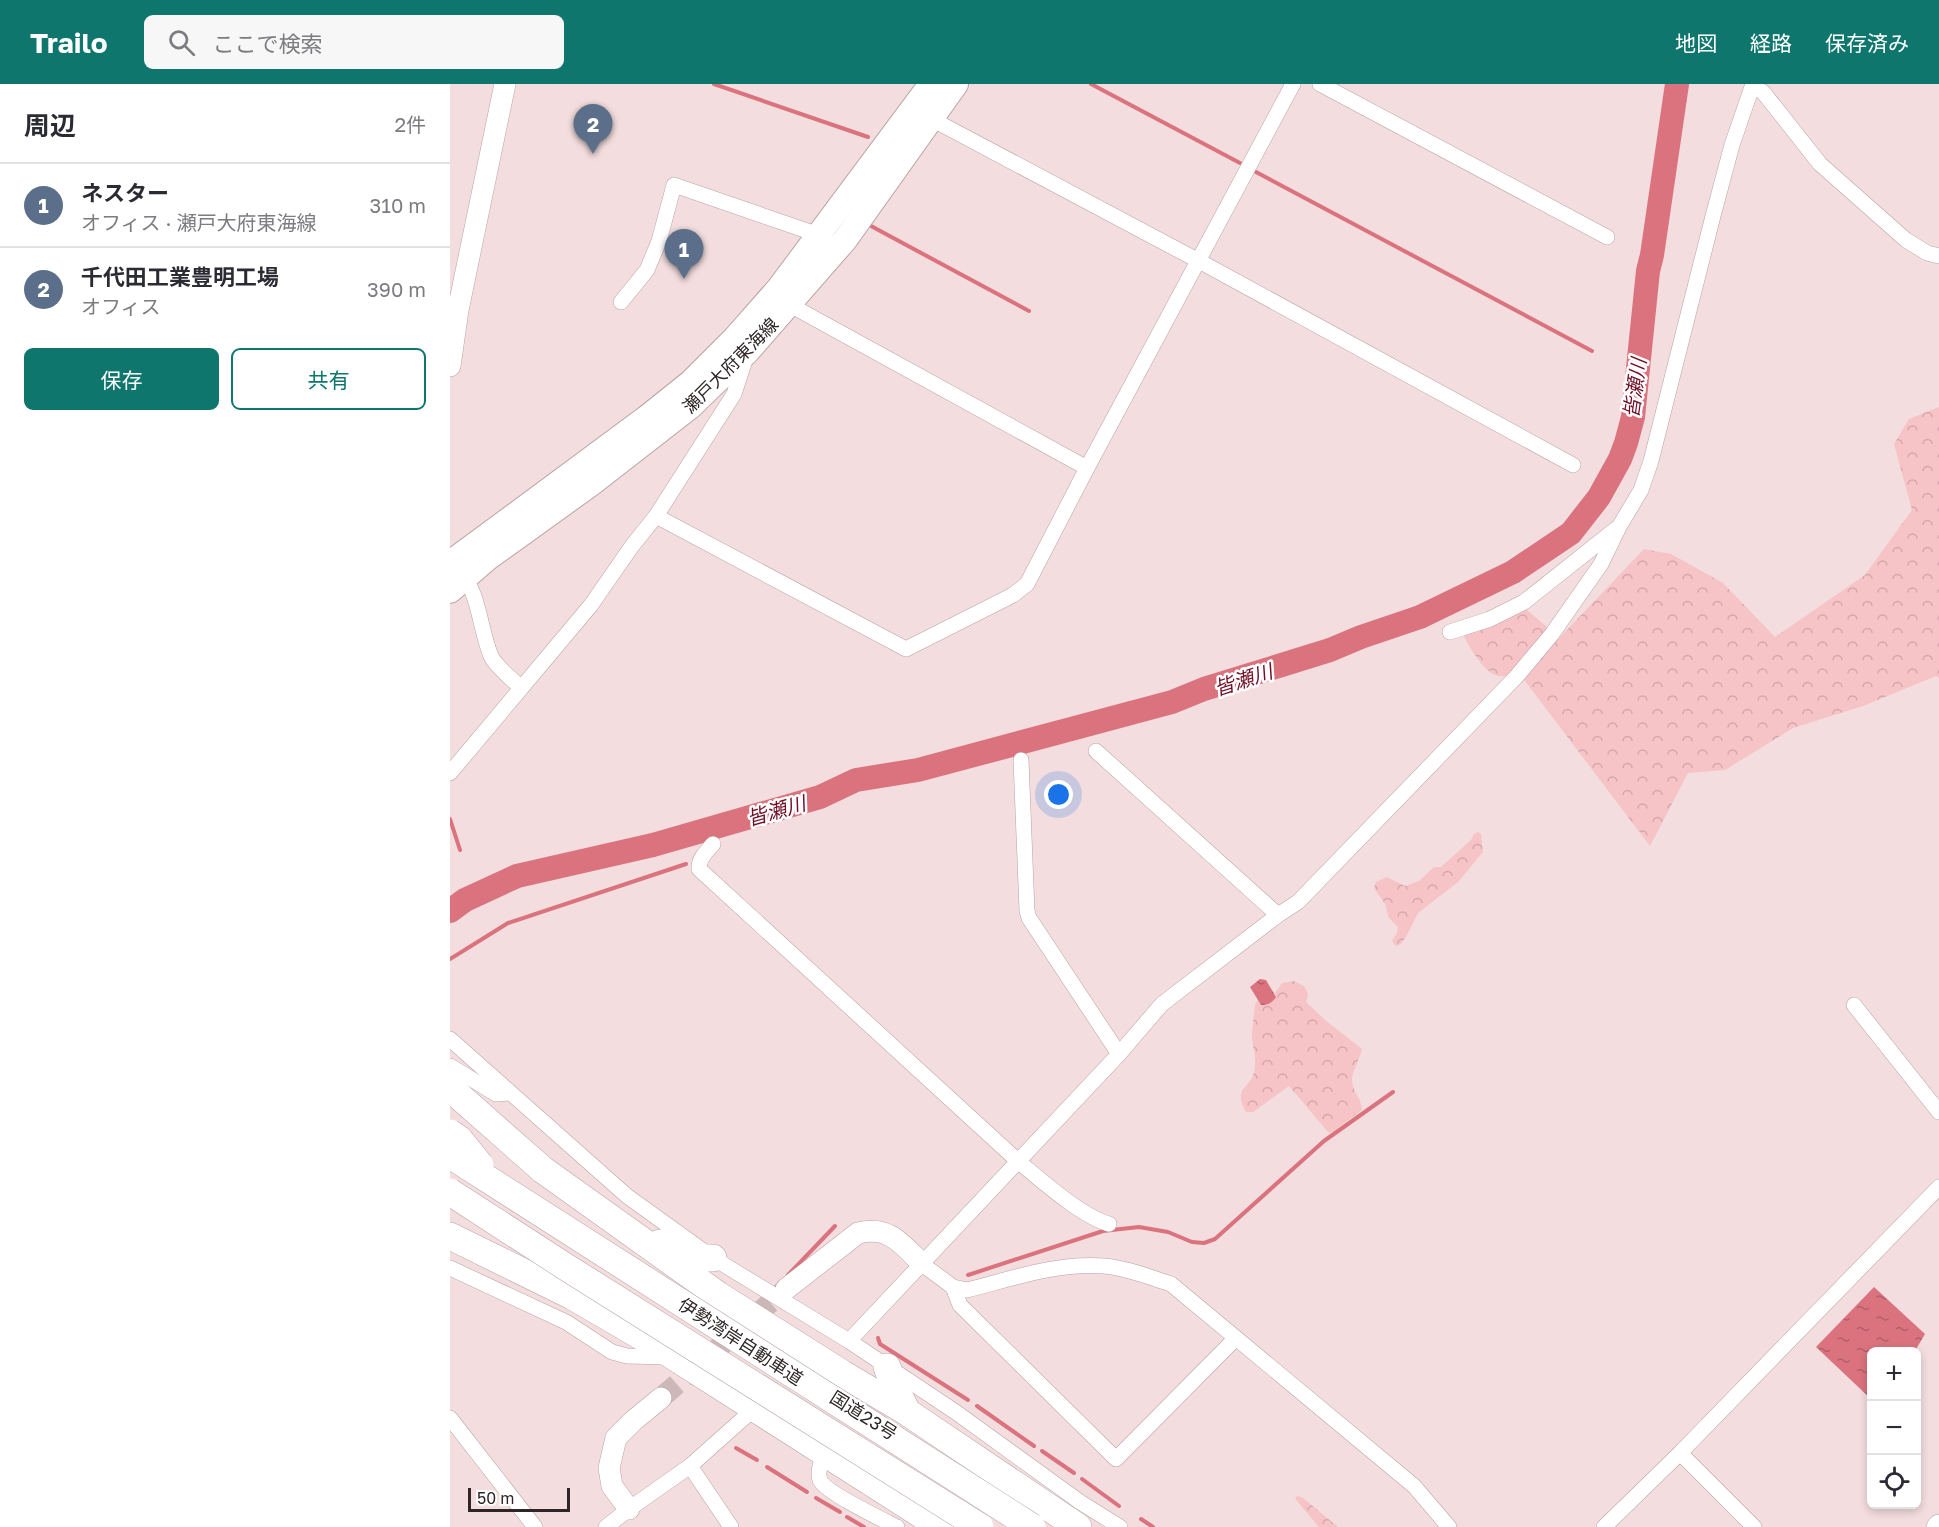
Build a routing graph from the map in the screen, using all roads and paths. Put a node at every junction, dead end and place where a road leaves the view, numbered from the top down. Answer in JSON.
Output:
{"nodes":[{"id":1,"x":505,"y":84,"type":"edge"},
{"id":2,"x":931,"y":84,"type":"edge"},
{"id":3,"x":956,"y":84,"type":"edge"},
{"id":4,"x":1293,"y":84,"type":"edge"},
{"id":5,"x":1320,"y":84,"type":"edge"},
{"id":6,"x":1753,"y":85,"type":"edge"},
{"id":7,"x":922,"y":114,"type":"junction"},
{"id":8,"x":819,"y":235,"type":"junction"},
{"id":9,"x":1607,"y":237,"type":"dead end"},
{"id":10,"x":1939,"y":256,"type":"edge"},
{"id":11,"x":1199,"y":261,"type":"junction"},
{"id":12,"x":621,"y":302,"type":"dead end"},
{"id":13,"x":790,"y":304,"type":"junction"},
{"id":14,"x":454,"y":309,"type":"edge"},
{"id":15,"x":748,"y":351,"type":"junction"},
{"id":16,"x":450,"y":366,"type":"edge"},
{"id":17,"x":1573,"y":465,"type":"dead end"},
{"id":18,"x":1087,"y":468,"type":"junction"},
{"id":19,"x":656,"y":516,"type":"junction"},
{"id":20,"x":1618,"y":527,"type":"junction"},
{"id":21,"x":454,"y":574,"type":"edge"},
{"id":22,"x":1450,"y":632,"type":"dead end"},
{"id":23,"x":521,"y":688,"type":"junction"},
{"id":24,"x":1096,"y":751,"type":"dead end"},
{"id":25,"x":1021,"y":760,"type":"dead end"},
{"id":26,"x":450,"y":773,"type":"edge"},
{"id":27,"x":713,"y":844,"type":"dead end"},
{"id":28,"x":1278,"y":915,"type":"junction"},
{"id":29,"x":1854,"y":1005,"type":"dead end"},
{"id":30,"x":450,"y":1039,"type":"edge"},
{"id":31,"x":1119,"y":1054,"type":"junction"},
{"id":32,"x":450,"y":1066,"type":"edge"},
{"id":33,"x":450,"y":1088,"type":"edge"},
{"id":34,"x":509,"y":1093,"type":"junction"},
{"id":35,"x":1939,"y":1112,"type":"edge"},
{"id":36,"x":450,"y":1133,"type":"edge"},
{"id":37,"x":450,"y":1140,"type":"edge"},
{"id":38,"x":450,"y":1155,"type":"edge"},
{"id":39,"x":1019,"y":1162,"type":"junction"},
{"id":40,"x":493,"y":1181,"type":"junction"},
{"id":41,"x":1939,"y":1187,"type":"edge"},
{"id":42,"x":450,"y":1192,"type":"edge"},
{"id":43,"x":450,"y":1202,"type":"edge"},
{"id":44,"x":450,"y":1208,"type":"edge"},
{"id":45,"x":615,"y":1223,"type":"junction"},
{"id":46,"x":1109,"y":1224,"type":"dead end"},
{"id":47,"x":450,"y":1236,"type":"edge"},
{"id":48,"x":713,"y":1258,"type":"junction"},
{"id":49,"x":922,"y":1264,"type":"junction"},
{"id":50,"x":450,"y":1268,"type":"edge"},
{"id":51,"x":569,"y":1269,"type":"junction"},
{"id":52,"x":953,"y":1287,"type":"junction"},
{"id":53,"x":786,"y":1290,"type":"tunnel mouth"},
{"id":54,"x":1236,"y":1338,"type":"junction"},
{"id":55,"x":849,"y":1341,"type":"junction"},
{"id":56,"x":676,"y":1357,"type":"junction"},
{"id":57,"x":887,"y":1367,"type":"junction"},
{"id":58,"x":660,"y":1398,"type":"tunnel mouth"},
{"id":59,"x":755,"y":1408,"type":"junction"},
{"id":60,"x":907,"y":1412,"type":"junction"},
{"id":61,"x":450,"y":1418,"type":"edge"},
{"id":62,"x":825,"y":1453,"type":"junction"},
{"id":63,"x":1680,"y":1453,"type":"junction"},
{"id":64,"x":690,"y":1466,"type":"junction"},
{"id":65,"x":629,"y":1509,"type":"junction"},
{"id":66,"x":536,"y":1527,"type":"edge"},
{"id":67,"x":606,"y":1527,"type":"edge"},
{"id":68,"x":731,"y":1527,"type":"edge"},
{"id":69,"x":897,"y":1527,"type":"edge"},
{"id":70,"x":941,"y":1527,"type":"edge"},
{"id":71,"x":971,"y":1527,"type":"edge"},
{"id":72,"x":980,"y":1527,"type":"edge"},
{"id":73,"x":1032,"y":1527,"type":"edge"},
{"id":74,"x":1041,"y":1527,"type":"edge"},
{"id":75,"x":1078,"y":1527,"type":"edge"},
{"id":76,"x":1120,"y":1527,"type":"edge"},
{"id":77,"x":1449,"y":1527,"type":"edge"},
{"id":78,"x":1604,"y":1527,"type":"edge"},
{"id":79,"x":1754,"y":1527,"type":"edge"}],
"edges":[{"from":1,"to":14,"type":"street"},
{"from":2,"to":7,"type":"main road","name":"瀬戸大府東海線"},
{"from":3,"to":7,"type":"main road","name":"瀬戸大府東海線"},
{"from":4,"to":11,"type":"street"},
{"from":5,"to":9,"type":"street"},
{"from":6,"to":10,"type":"street"},
{"from":6,"to":20,"type":"street"},
{"from":7,"to":8,"type":"main road","name":"瀬戸大府東海線"},
{"from":7,"to":11,"type":"street"},
{"from":7,"to":13,"type":"main road","name":"瀬戸大府東海線"},
{"from":8,"to":12,"type":"street"},
{"from":8,"to":21,"type":"main road","name":"瀬戸大府東海線"},
{"from":11,"to":17,"type":"street"},
{"from":11,"to":18,"type":"street"},
{"from":13,"to":15,"type":"main road","name":"瀬戸大府東海線"},
{"from":13,"to":18,"type":"street"},
{"from":14,"to":16,"type":"street"},
{"from":15,"to":19,"type":"street"},
{"from":15,"to":21,"type":"main road","name":"瀬戸大府東海線"},
{"from":18,"to":19,"type":"street"},
{"from":19,"to":23,"type":"street"},
{"from":20,"to":22,"type":"street"},
{"from":20,"to":28,"type":"street"},
{"from":21,"to":23,"type":"street"},
{"from":23,"to":26,"type":"street"},
{"from":24,"to":28,"type":"street"},
{"from":25,"to":31,"type":"street"},
{"from":27,"to":39,"type":"street"},
{"from":28,"to":31,"type":"street"},
{"from":29,"to":35,"type":"street"},
{"from":30,"to":34,"type":"street"},
{"from":31,"to":39,"type":"street"},
{"from":32,"to":34,"type":"street"},
{"from":33,"to":45,"type":"highway"},
{"from":34,"to":48,"type":"street"},
{"from":36,"to":40,"type":"highway","bridge":true},
{"from":37,"to":74,"type":"highway","name":"国道23号","bridge":true},
{"from":38,"to":40,"type":"highway","name":"伊勢湾岸自動車道","bridge":true},
{"from":39,"to":46,"type":"street"},
{"from":39,"to":49,"type":"street"},
{"from":40,"to":73,"type":"highway","name":"伊勢湾岸自動車道","bridge":true},
{"from":41,"to":63,"type":"street"},
{"from":42,"to":51,"type":"highway","name":"伊勢湾岸自動車道","bridge":true},
{"from":43,"to":71,"type":"highway","name":"国道23号"},
{"from":44,"to":51,"type":"highway","bridge":true},
{"from":45,"to":48,"type":"highway"},
{"from":45,"to":60,"type":"highway"},
{"from":47,"to":56,"type":"highway"},
{"from":48,"to":55,"type":"street"},
{"from":49,"to":52,"type":"street"},
{"from":49,"to":53,"type":"street"},
{"from":49,"to":55,"type":"street"},
{"from":50,"to":56,"type":"street"},
{"from":51,"to":72,"type":"highway","name":"伊勢湾岸自動車道","bridge":true},
{"from":52,"to":54,"type":"street"},
{"from":52,"to":54,"type":"street"},
{"from":54,"to":77,"type":"street"},
{"from":55,"to":57,"type":"street"},
{"from":56,"to":59,"type":"highway"},
{"from":57,"to":60,"type":"highway"},
{"from":57,"to":76,"type":"street"},
{"from":58,"to":65,"type":"street"},
{"from":59,"to":62,"type":"highway"},
{"from":59,"to":64,"type":"street"},
{"from":60,"to":75,"type":"highway"},
{"from":61,"to":66,"type":"street"},
{"from":62,"to":69,"type":"street"},
{"from":62,"to":70,"type":"highway"},
{"from":63,"to":78,"type":"street"},
{"from":63,"to":79,"type":"street"},
{"from":64,"to":65,"type":"street"},
{"from":64,"to":68,"type":"street"},
{"from":65,"to":67,"type":"street"}]}
